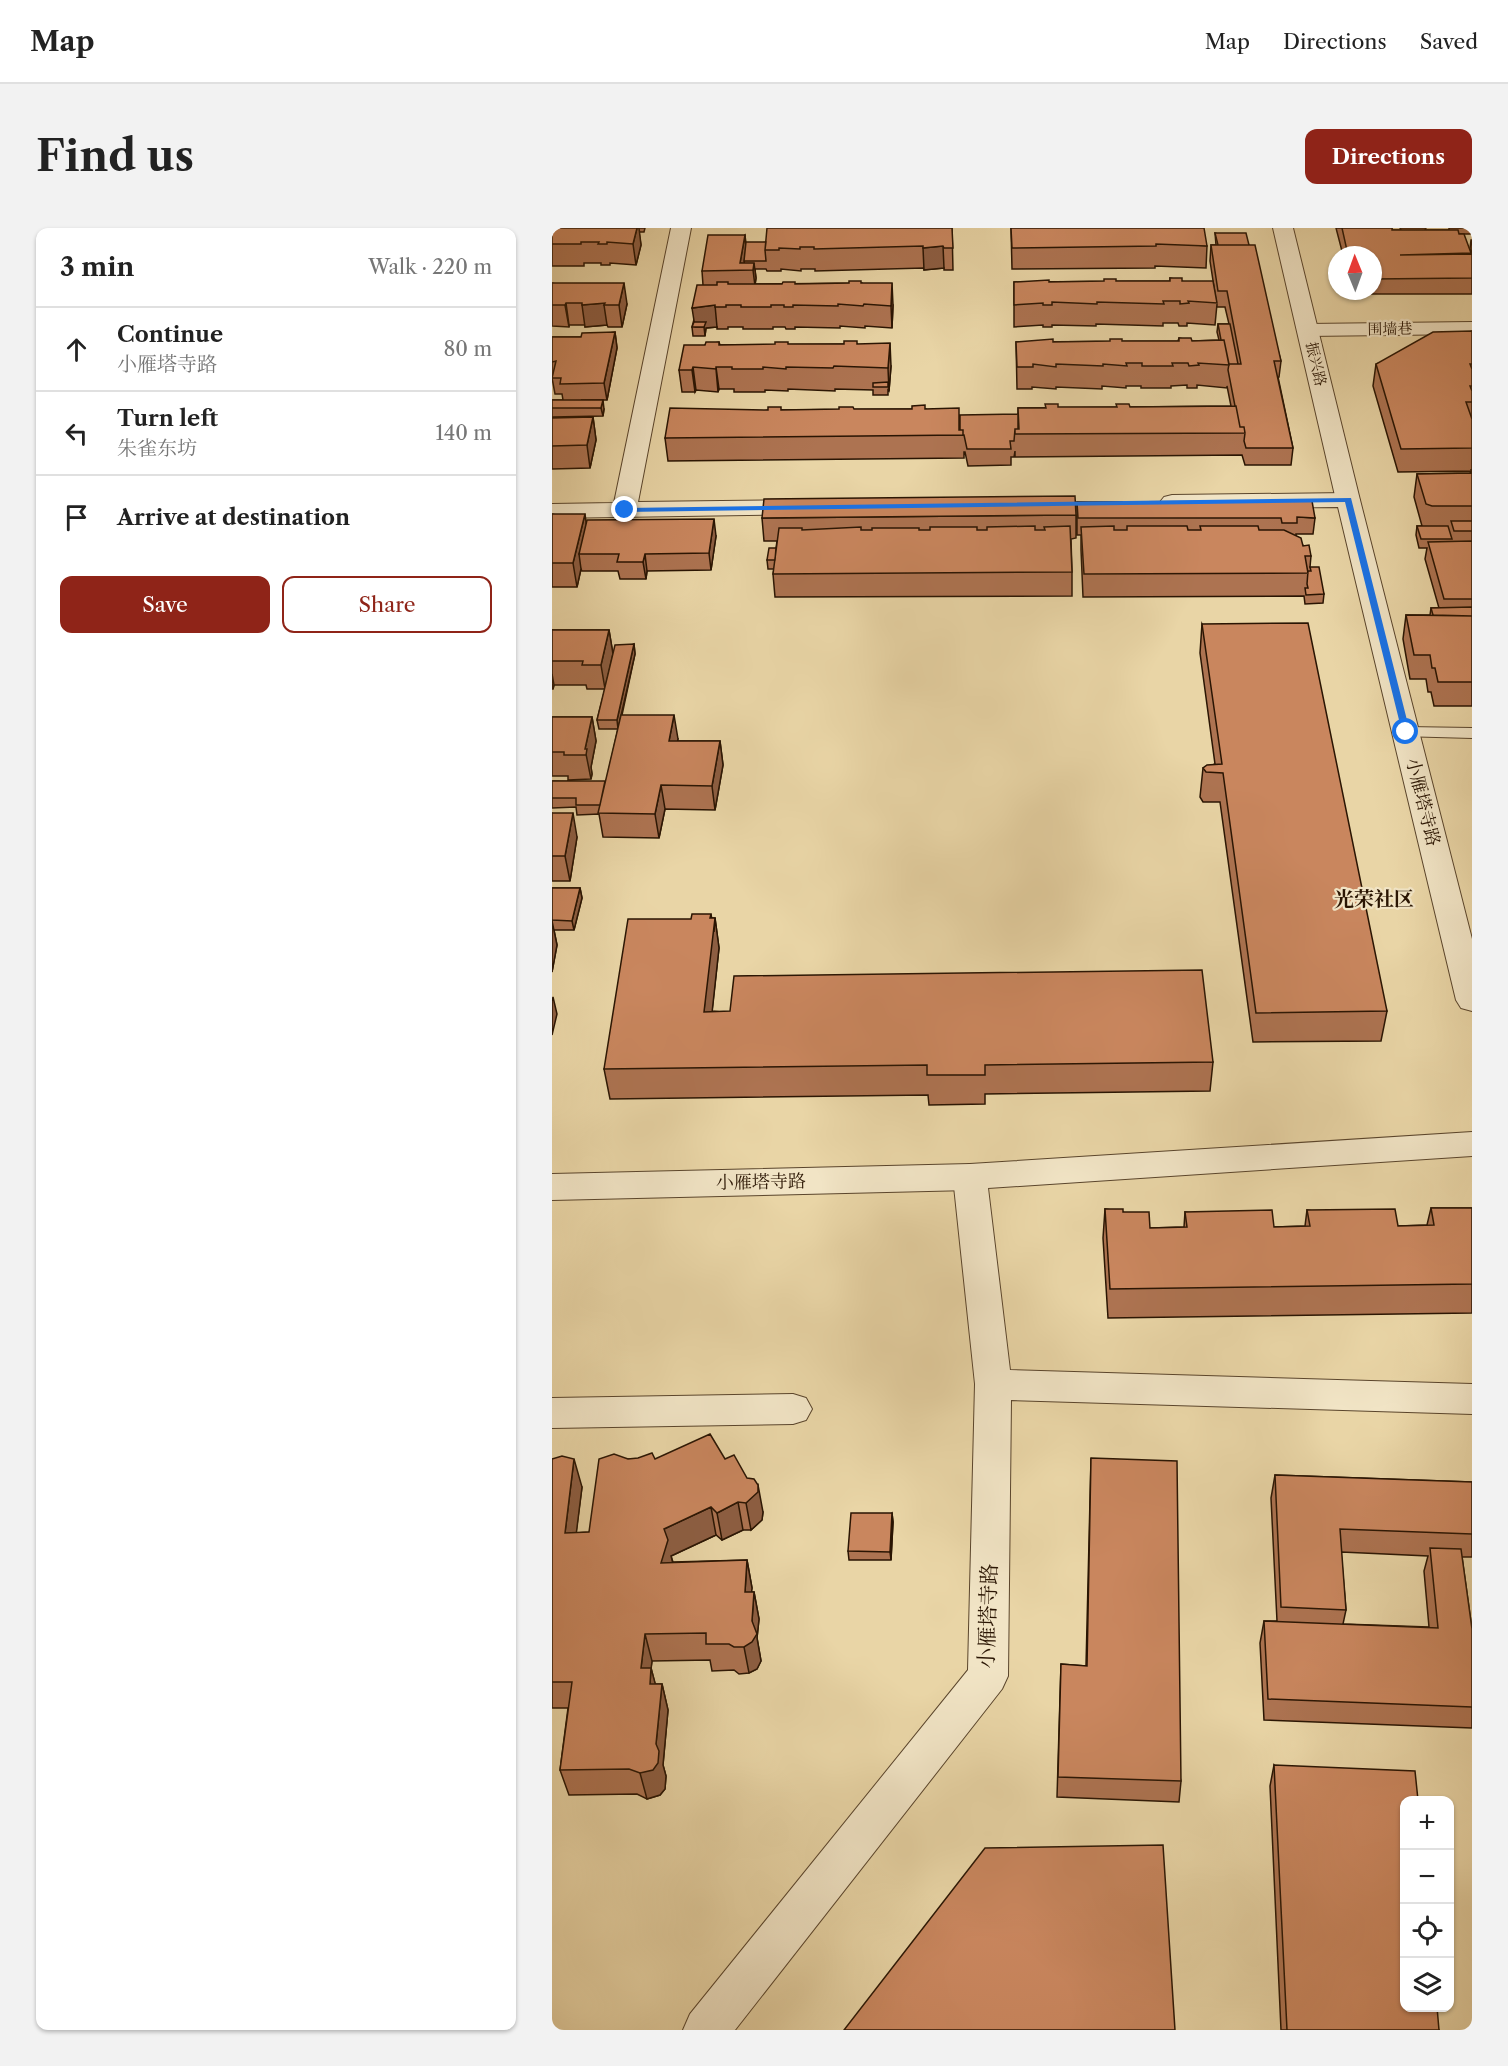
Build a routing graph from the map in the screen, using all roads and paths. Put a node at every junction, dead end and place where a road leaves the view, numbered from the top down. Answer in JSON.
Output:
{"nodes":[{"id":1,"x":681,"y":228,"type":"edge"},
{"id":2,"x":1282,"y":228,"type":"edge"},
{"id":3,"x":1472,"y":328,"type":"edge"},
{"id":4,"x":1308,"y":330,"type":"junction"},
{"id":5,"x":1348,"y":500,"type":"junction"},
{"id":6,"x":1147,"y":502,"type":"edge"},
{"id":7,"x":826,"y":507,"type":"edge"},
{"id":8,"x":625,"y":510,"type":"junction"},
{"id":9,"x":552,"y":511,"type":"edge"},
{"id":10,"x":1406,"y":732,"type":"junction"},
{"id":11,"x":1472,"y":732,"type":"edge"},
{"id":12,"x":1472,"y":999,"type":"edge"},
{"id":13,"x":1472,"y":1144,"type":"edge"},
{"id":14,"x":970,"y":1177,"type":"junction"},
{"id":15,"x":552,"y":1187,"type":"edge"},
{"id":16,"x":993,"y":1384,"type":"junction"},
{"id":17,"x":1472,"y":1399,"type":"edge"},
{"id":18,"x":793,"y":1409,"type":"dead end"},
{"id":19,"x":552,"y":1413,"type":"edge"},
{"id":20,"x":706,"y":2030,"type":"edge"}],
"edges":[{"from":1,"to":8,"type":"street"},
{"from":2,"to":4,"type":"street","name":"振兴路"},
{"from":3,"to":4,"type":"street","name":"围墙巷"},
{"from":4,"to":5,"type":"street","name":"振兴路"},
{"from":5,"to":6,"type":"street"},
{"from":5,"to":10,"type":"street","name":"小雁塔寺路"},
{"from":7,"to":8,"type":"street"},
{"from":8,"to":9,"type":"street"},
{"from":10,"to":11,"type":"lane"},
{"from":10,"to":12,"type":"street","name":"小雁塔寺路"},
{"from":13,"to":14,"type":"street","name":"小雁塔寺路"},
{"from":14,"to":15,"type":"street","name":"小雁塔寺路"},
{"from":14,"to":16,"type":"street","name":"小雁塔寺路"},
{"from":16,"to":17,"type":"street"},
{"from":16,"to":20,"type":"street","name":"小雁塔寺路"},
{"from":18,"to":19,"type":"street"}]}
